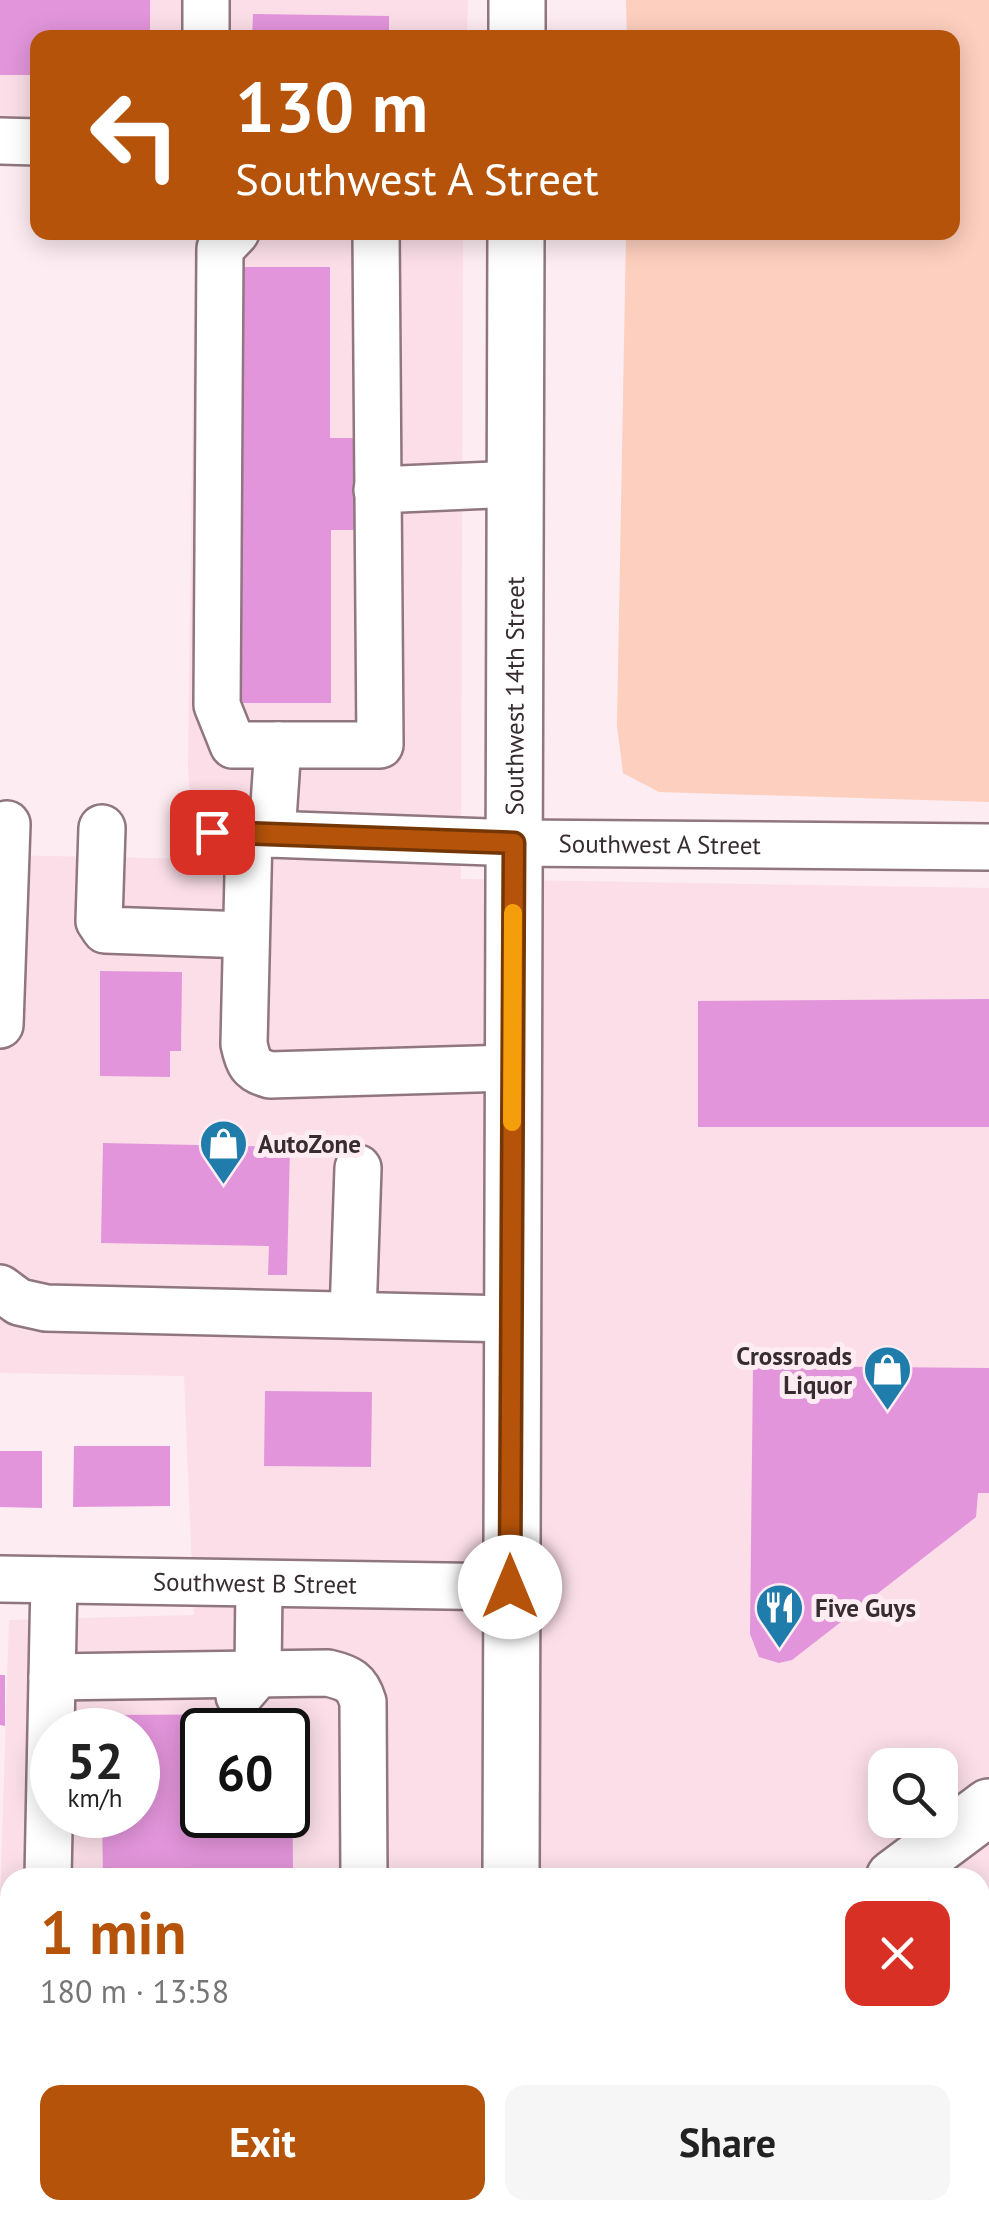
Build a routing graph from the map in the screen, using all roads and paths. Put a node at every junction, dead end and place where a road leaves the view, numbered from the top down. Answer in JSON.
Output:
{"nodes":[{"id":1,"x":206,"y":0,"type":"edge"},
{"id":2,"x":517,"y":0,"type":"edge"},
{"id":3,"x":206,"y":30,"type":"edge"},
{"id":4,"x":517,"y":30,"type":"edge"},
{"id":5,"x":0,"y":142,"type":"edge"},
{"id":6,"x":30,"y":142,"type":"edge"},
{"id":7,"x":228,"y":240,"type":"edge"},
{"id":8,"x":376,"y":240,"type":"edge"},
{"id":9,"x":516,"y":240,"type":"edge"},
{"id":10,"x":515,"y":484,"type":"junction"},
{"id":11,"x":377,"y":490,"type":"junction"},
{"id":12,"x":278,"y":745,"type":"junction"},
{"id":13,"x":7,"y":824,"type":"dead end"},
{"id":14,"x":102,"y":828,"type":"dead end"},
{"id":15,"x":244,"y":833,"type":"junction"},
{"id":16,"x":514,"y":843,"type":"junction"},
{"id":17,"x":989,"y":847,"type":"edge"},
{"id":18,"x":246,"y":935,"type":"junction"},
{"id":19,"x":0,"y":1025,"type":"edge"},
{"id":20,"x":512,"y":1068,"type":"junction"},
{"id":21,"x":358,"y":1168,"type":"dead end"},
{"id":22,"x":0,"y":1288,"type":"edge"},
{"id":23,"x":353,"y":1315,"type":"junction"},
{"id":24,"x":512,"y":1319,"type":"junction"},
{"id":25,"x":0,"y":1579,"type":"edge"},
{"id":26,"x":54,"y":1580,"type":"junction"},
{"id":27,"x":259,"y":1585,"type":"junction"},
{"id":28,"x":510,"y":1587,"type":"junction"},
{"id":29,"x":258,"y":1674,"type":"junction"},
{"id":30,"x":52,"y":1690,"type":"junction"},
{"id":31,"x":989,"y":1807,"type":"edge"},
{"id":32,"x":48,"y":1868,"type":"edge"},
{"id":33,"x":364,"y":1868,"type":"edge"},
{"id":34,"x":510,"y":1868,"type":"edge"},
{"id":35,"x":907,"y":1868,"type":"edge"}],
"edges":[{"from":1,"to":3,"type":"street"},
{"from":2,"to":4,"type":"main road"},
{"from":5,"to":6,"type":"street"},
{"from":7,"to":12,"type":"street"},
{"from":8,"to":11,"type":"street"},
{"from":9,"to":10,"type":"main road","name":"Southwest 14th Street"},
{"from":10,"to":11,"type":"street"},
{"from":10,"to":16,"type":"main road","name":"Southwest 14th Street"},
{"from":11,"to":12,"type":"street"},
{"from":12,"to":15,"type":"street"},
{"from":13,"to":19,"type":"street"},
{"from":14,"to":18,"type":"street"},
{"from":15,"to":16,"type":"street","name":"Southwest A Street"},
{"from":15,"to":18,"type":"street"},
{"from":16,"to":17,"type":"street","name":"Southwest A Street"},
{"from":16,"to":20,"type":"main road","name":"Southwest 14th Street"},
{"from":18,"to":20,"type":"street"},
{"from":20,"to":24,"type":"main road","name":"Southwest 14th Street"},
{"from":21,"to":23,"type":"street"},
{"from":22,"to":23,"type":"street"},
{"from":23,"to":24,"type":"street"},
{"from":24,"to":28,"type":"main road","name":"Southwest 14th Street"},
{"from":25,"to":26,"type":"street","name":"Southwest B Street"},
{"from":26,"to":27,"type":"street","name":"Southwest B Street"},
{"from":26,"to":30,"type":"street"},
{"from":27,"to":28,"type":"street","name":"Southwest B Street"},
{"from":27,"to":29,"type":"street"},
{"from":28,"to":34,"type":"main road","name":"Southwest 14th Street"},
{"from":29,"to":30,"type":"street"},
{"from":29,"to":33,"type":"street"},
{"from":30,"to":32,"type":"street"},
{"from":31,"to":35,"type":"main road"}]}
